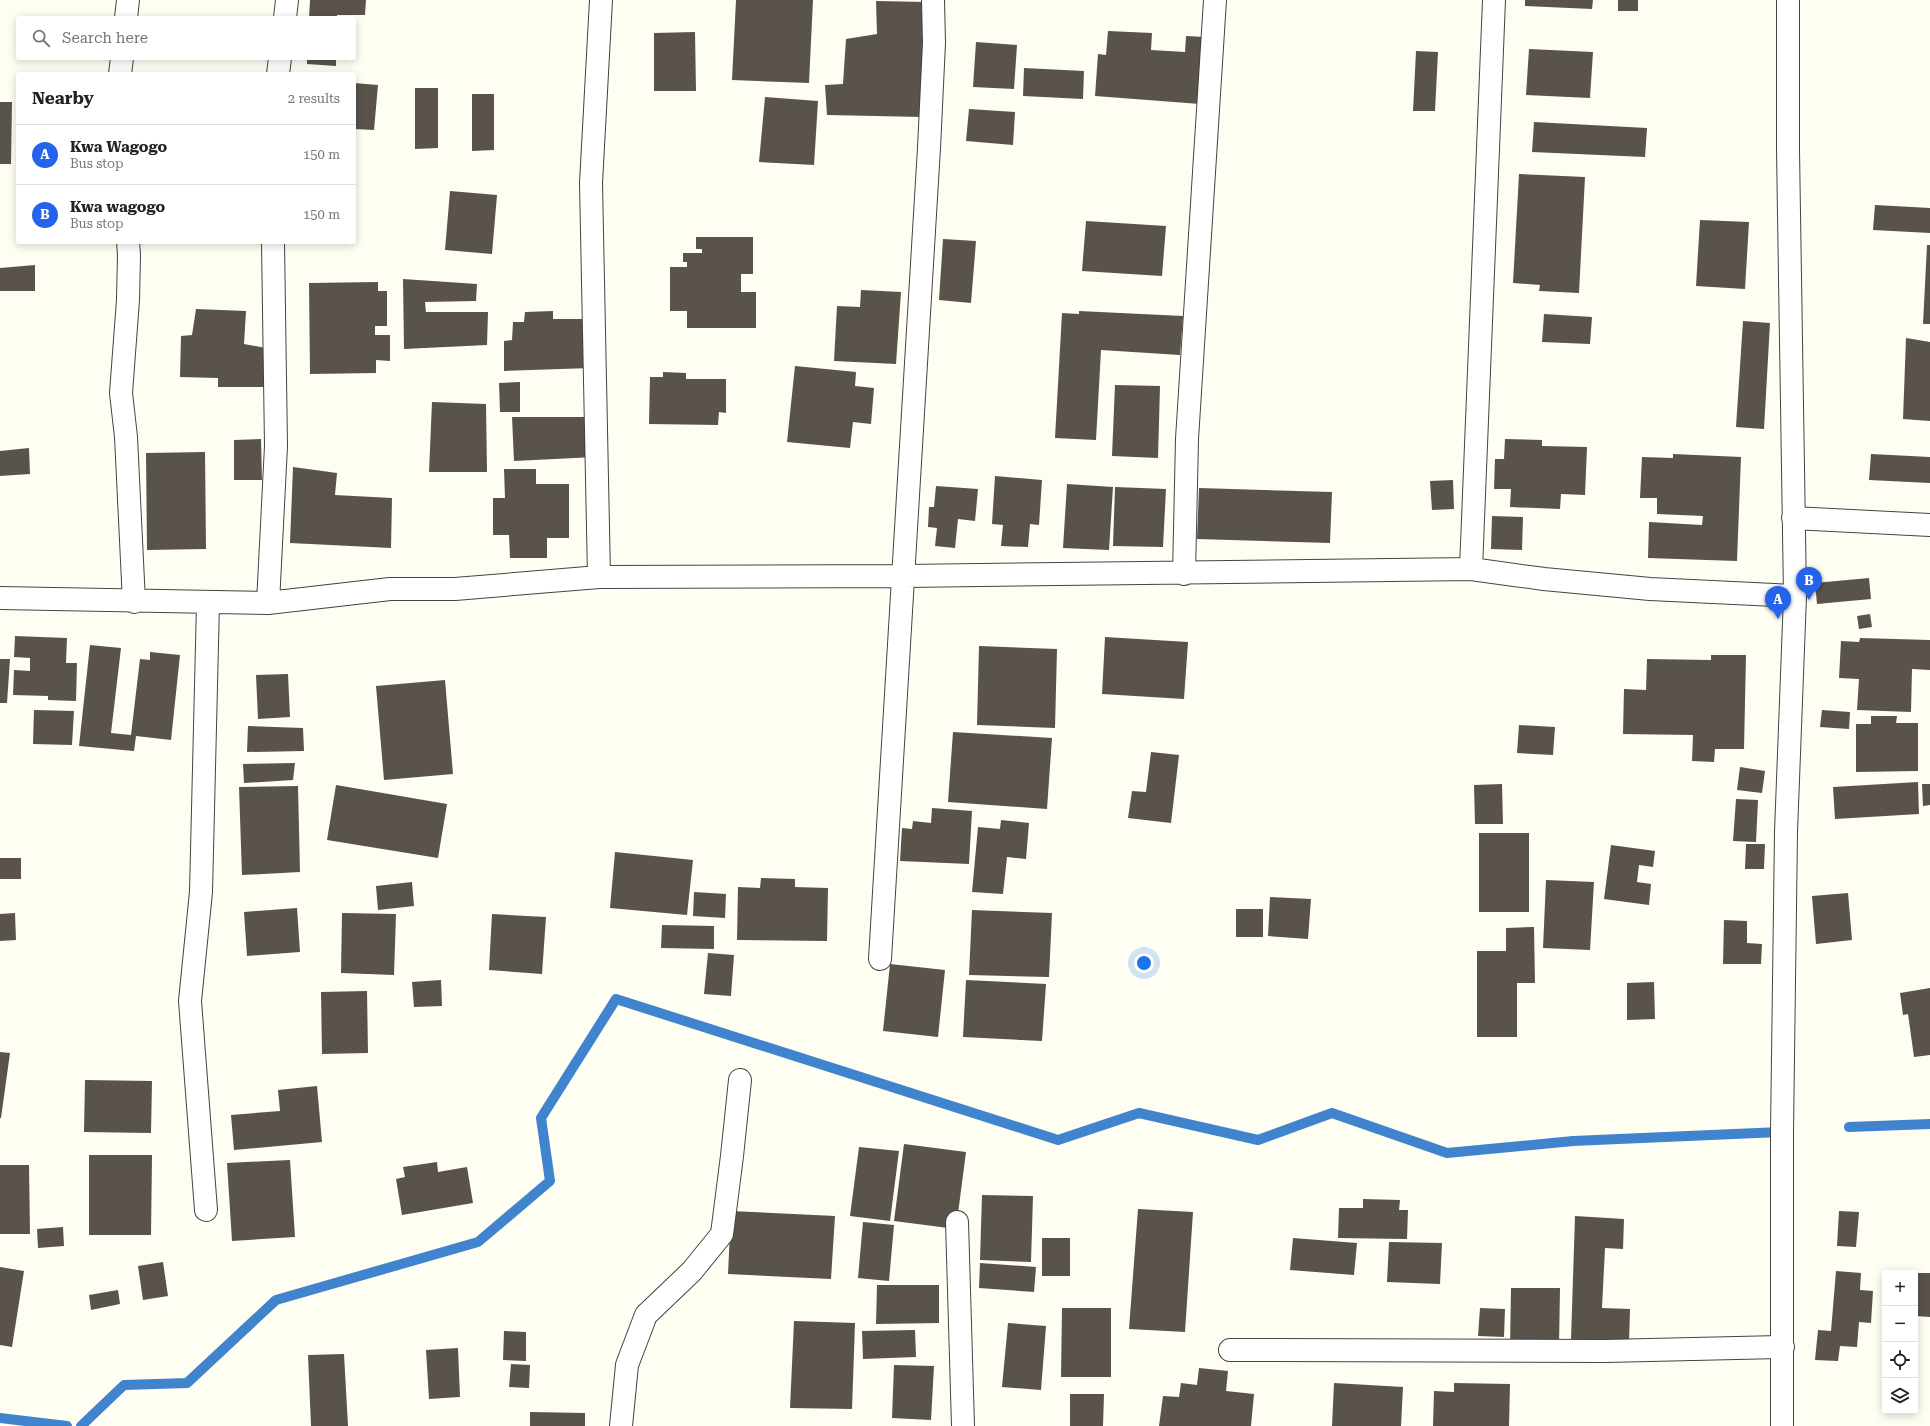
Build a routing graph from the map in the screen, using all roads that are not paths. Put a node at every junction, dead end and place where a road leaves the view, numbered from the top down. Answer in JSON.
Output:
{"nodes":[{"id":1,"x":128,"y":0,"type":"edge"},
{"id":2,"x":287,"y":0,"type":"edge"},
{"id":3,"x":601,"y":0,"type":"edge"},
{"id":4,"x":933,"y":0,"type":"edge"},
{"id":5,"x":1215,"y":0,"type":"edge"},
{"id":6,"x":1494,"y":0,"type":"edge"},
{"id":7,"x":1788,"y":0,"type":"edge"},
{"id":8,"x":126,"y":16,"type":"edge"},
{"id":9,"x":285,"y":16,"type":"edge"},
{"id":10,"x":122,"y":60,"type":"edge"},
{"id":11,"x":280,"y":60,"type":"edge"},
{"id":12,"x":120,"y":72,"type":"edge"},
{"id":13,"x":278,"y":72,"type":"edge"},
{"id":14,"x":128,"y":244,"type":"edge"},
{"id":15,"x":272,"y":244,"type":"edge"},
{"id":16,"x":1793,"y":518,"type":"junction"},
{"id":17,"x":1930,"y":525,"type":"edge"},
{"id":18,"x":1471,"y":569,"type":"junction"},
{"id":19,"x":1184,"y":574,"type":"junction"},
{"id":20,"x":904,"y":576,"type":"junction"},
{"id":21,"x":599,"y":577,"type":"junction"},
{"id":22,"x":1795,"y":596,"type":"junction"},
{"id":23,"x":0,"y":598,"type":"edge"},
{"id":24,"x":134,"y":602,"type":"junction"},
{"id":25,"x":208,"y":603,"type":"junction"},
{"id":26,"x":268,"y":603,"type":"junction"},
{"id":27,"x":880,"y":959,"type":"dead end"},
{"id":28,"x":740,"y":1080,"type":"dead end"},
{"id":29,"x":206,"y":1210,"type":"dead end"},
{"id":30,"x":957,"y":1222,"type":"dead end"},
{"id":31,"x":1782,"y":1347,"type":"junction"},
{"id":32,"x":1230,"y":1350,"type":"dead end"},
{"id":33,"x":621,"y":1426,"type":"edge"},
{"id":34,"x":963,"y":1426,"type":"edge"},
{"id":35,"x":1782,"y":1426,"type":"edge"}],
"edges":[{"from":1,"to":8,"type":"street"},
{"from":2,"to":9,"type":"street"},
{"from":3,"to":21,"type":"street"},
{"from":4,"to":20,"type":"street"},
{"from":5,"to":19,"type":"street"},
{"from":6,"to":18,"type":"street"},
{"from":7,"to":16,"type":"street"},
{"from":10,"to":12,"type":"street"},
{"from":11,"to":13,"type":"street"},
{"from":14,"to":24,"type":"street"},
{"from":15,"to":26,"type":"street"},
{"from":16,"to":17,"type":"street"},
{"from":16,"to":22,"type":"street"},
{"from":18,"to":19,"type":"street"},
{"from":18,"to":22,"type":"street"},
{"from":19,"to":20,"type":"street"},
{"from":20,"to":21,"type":"street"},
{"from":20,"to":27,"type":"street"},
{"from":21,"to":26,"type":"street"},
{"from":22,"to":31,"type":"street"},
{"from":23,"to":24,"type":"street"},
{"from":24,"to":25,"type":"street"},
{"from":25,"to":26,"type":"street"},
{"from":25,"to":29,"type":"street"},
{"from":28,"to":33,"type":"street"},
{"from":30,"to":34,"type":"street"},
{"from":31,"to":32,"type":"street"},
{"from":31,"to":35,"type":"street"}]}
